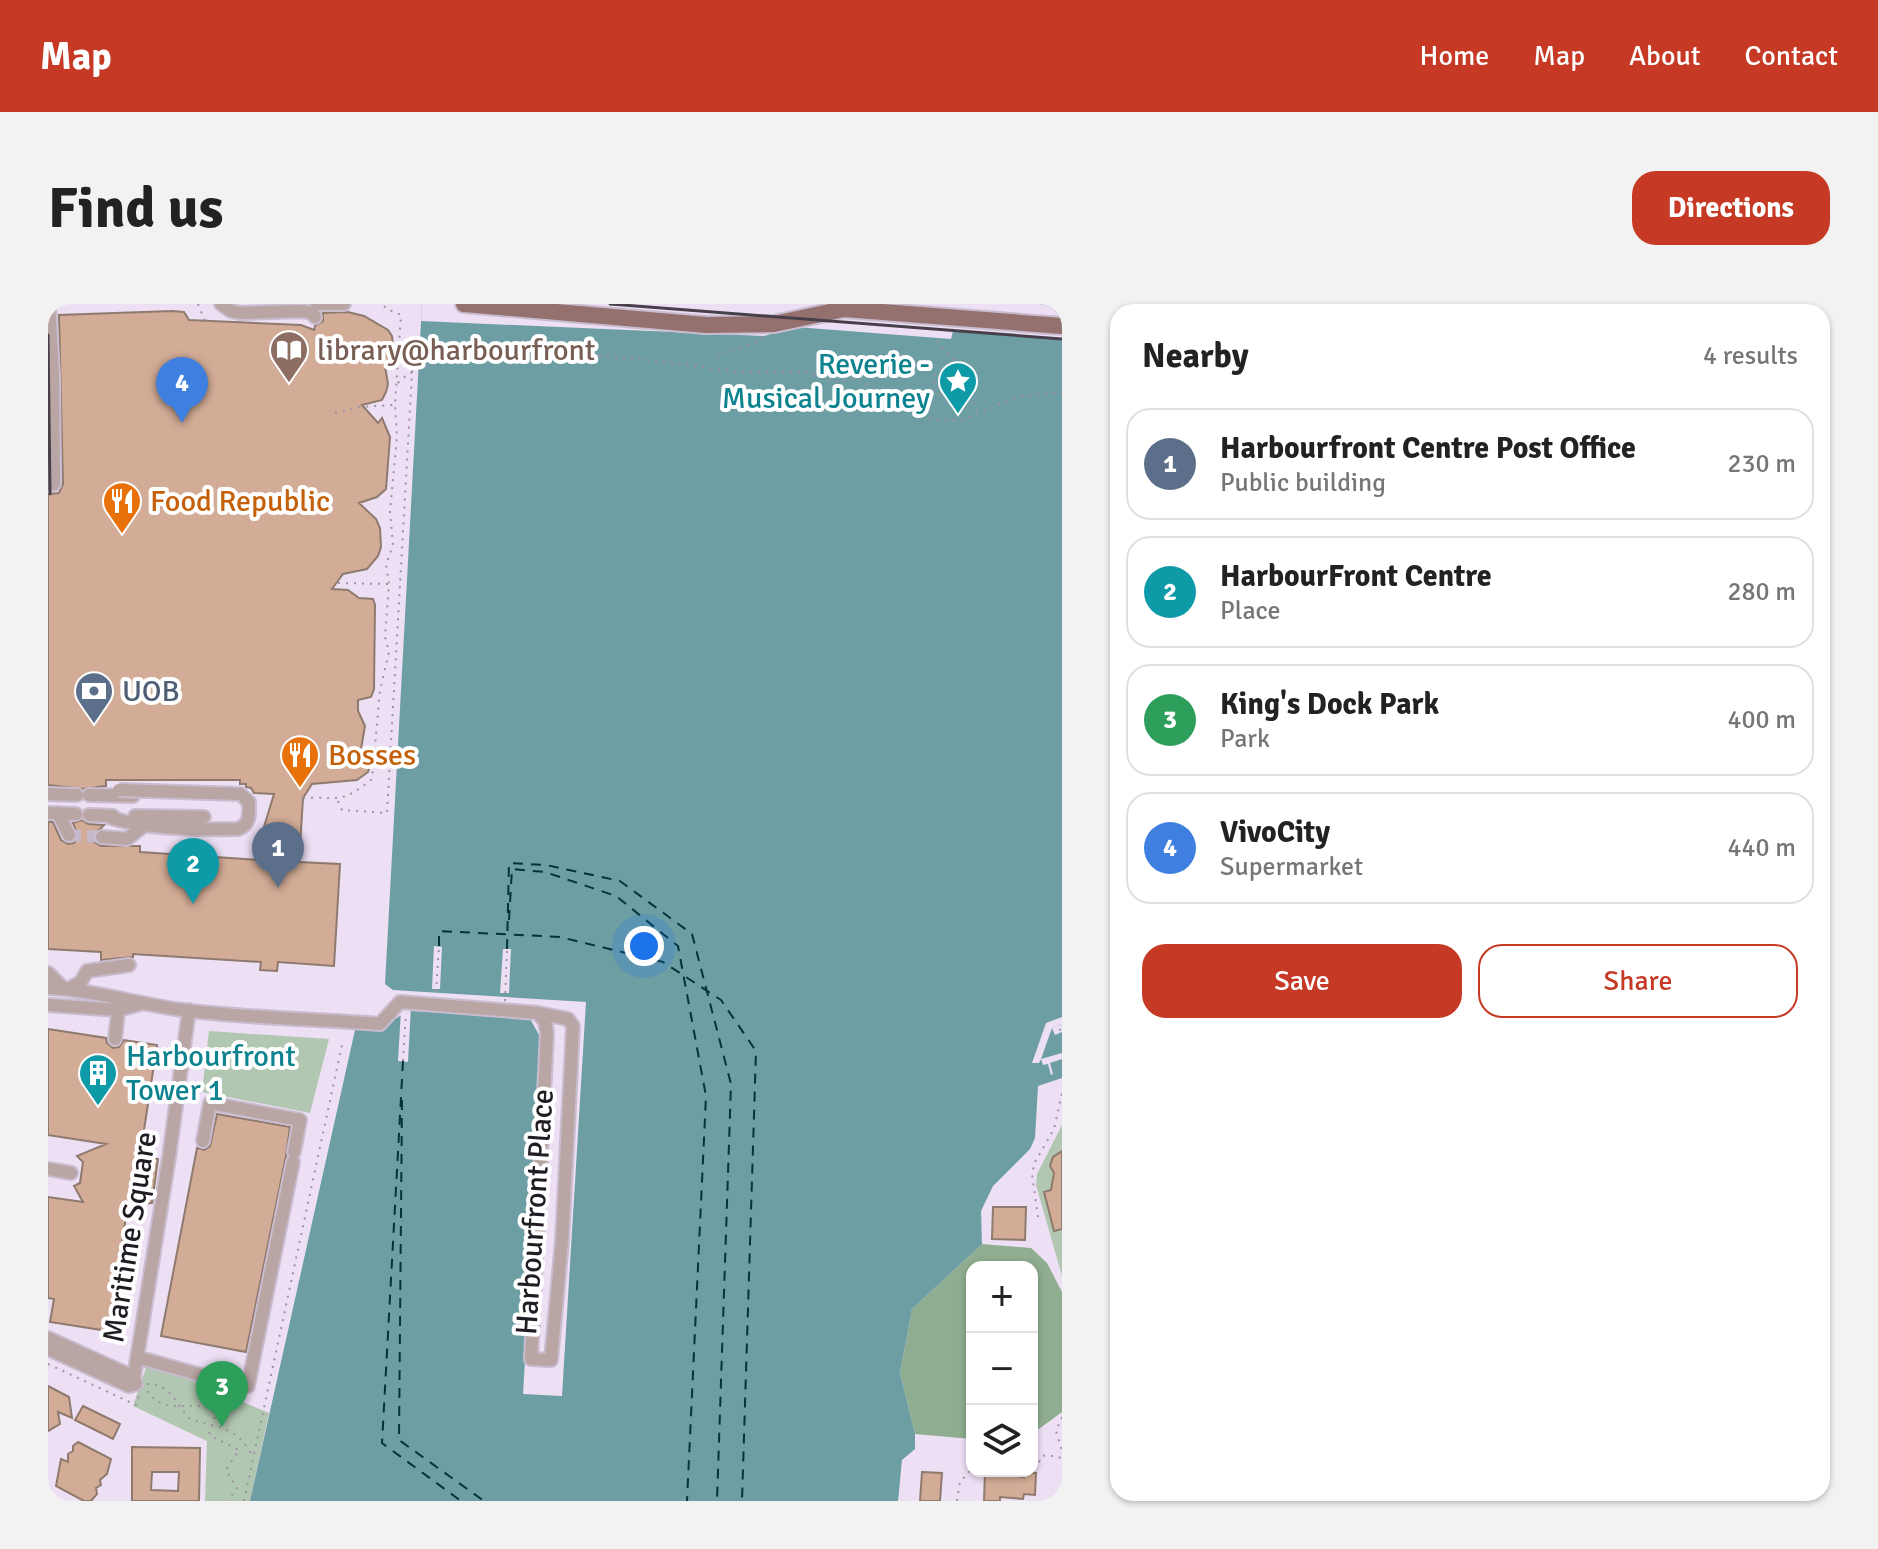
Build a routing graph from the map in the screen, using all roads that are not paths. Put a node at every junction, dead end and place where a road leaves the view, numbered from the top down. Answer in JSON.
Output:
{"nodes":[{"id":1,"x":49,"y":304,"type":"edge"},
{"id":2,"x":221,"y":304,"type":"edge"},
{"id":3,"x":344,"y":304,"type":"edge"},
{"id":4,"x":464,"y":304,"type":"edge"},
{"id":5,"x":316,"y":310,"type":"edge"},
{"id":6,"x":1062,"y":326,"type":"edge"},
{"id":7,"x":48,"y":484,"type":"edge"},
{"id":8,"x":221,"y":781,"type":"dead end"},
{"id":9,"x":51,"y":794,"type":"edge"},
{"id":10,"x":88,"y":795,"type":"junction"},
{"id":11,"x":53,"y":813,"type":"edge"},
{"id":12,"x":107,"y":816,"type":"junction"},
{"id":13,"x":204,"y":817,"type":"dead end"},
{"id":14,"x":146,"y":824,"type":"junction"},
{"id":15,"x":69,"y":835,"type":"dead end"},
{"id":16,"x":102,"y":837,"type":"tunnel mouth"},
{"id":17,"x":129,"y":965,"type":"dead end"},
{"id":18,"x":48,"y":973,"type":"edge"},
{"id":19,"x":48,"y":988,"type":"edge"},
{"id":20,"x":66,"y":989,"type":"junction"},
{"id":21,"x":119,"y":996,"type":"junction"},
{"id":22,"x":140,"y":1004,"type":"junction"},
{"id":23,"x":48,"y":1005,"type":"edge"},
{"id":24,"x":118,"y":1010,"type":"junction"},
{"id":25,"x":189,"y":1010,"type":"junction"},
{"id":26,"x":538,"y":1013,"type":"junction"},
{"id":27,"x":115,"y":1039,"type":"dead end"},
{"id":28,"x":203,"y":1141,"type":"dead end"},
{"id":29,"x":48,"y":1169,"type":"edge"},
{"id":30,"x":71,"y":1173,"type":"dead end"},
{"id":31,"x":48,"y":1338,"type":"edge"},
{"id":32,"x":48,"y":1349,"type":"edge"},
{"id":33,"x":137,"y":1357,"type":"junction"},
{"id":34,"x":135,"y":1383,"type":"junction"}],
"edges":[{"from":1,"to":7,"type":"street"},
{"from":2,"to":5,"type":"street"},
{"from":3,"to":5,"type":"street"},
{"from":4,"to":6,"type":"main road"},
{"from":8,"to":10,"type":"street"},
{"from":9,"to":10,"type":"street"},
{"from":9,"to":11,"type":"street"},
{"from":10,"to":14,"type":"street","bridge":true},
{"from":11,"to":12,"type":"street"},
{"from":11,"to":15,"type":"street"},
{"from":12,"to":13,"type":"street"},
{"from":12,"to":14,"type":"street"},
{"from":14,"to":16,"type":"street"},
{"from":17,"to":20,"type":"street"},
{"from":18,"to":20,"type":"street"},
{"from":19,"to":20,"type":"street","name":"Harbourfront Place"},
{"from":20,"to":21,"type":"street","name":"Harbourfront Place"},
{"from":21,"to":22,"type":"street","name":"Harbourfront Place"},
{"from":21,"to":24,"type":"street"},
{"from":22,"to":24,"type":"street","name":"Harbourfront Place"},
{"from":22,"to":25,"type":"street","name":"Harbourfront Place"},
{"from":23,"to":24,"type":"street","name":"Harbourfront Place"},
{"from":24,"to":27,"type":"street"},
{"from":25,"to":26,"type":"street","name":"Harbourfront Place"},
{"from":25,"to":33,"type":"street","name":"Maritime Square"},
{"from":26,"to":26,"type":"street","name":"Harbourfront Place"},
{"from":28,"to":33,"type":"street"},
{"from":29,"to":30,"type":"street"},
{"from":31,"to":34,"type":"street"},
{"from":32,"to":34,"type":"street"},
{"from":33,"to":34,"type":"street","name":"Maritime Square"}]}
